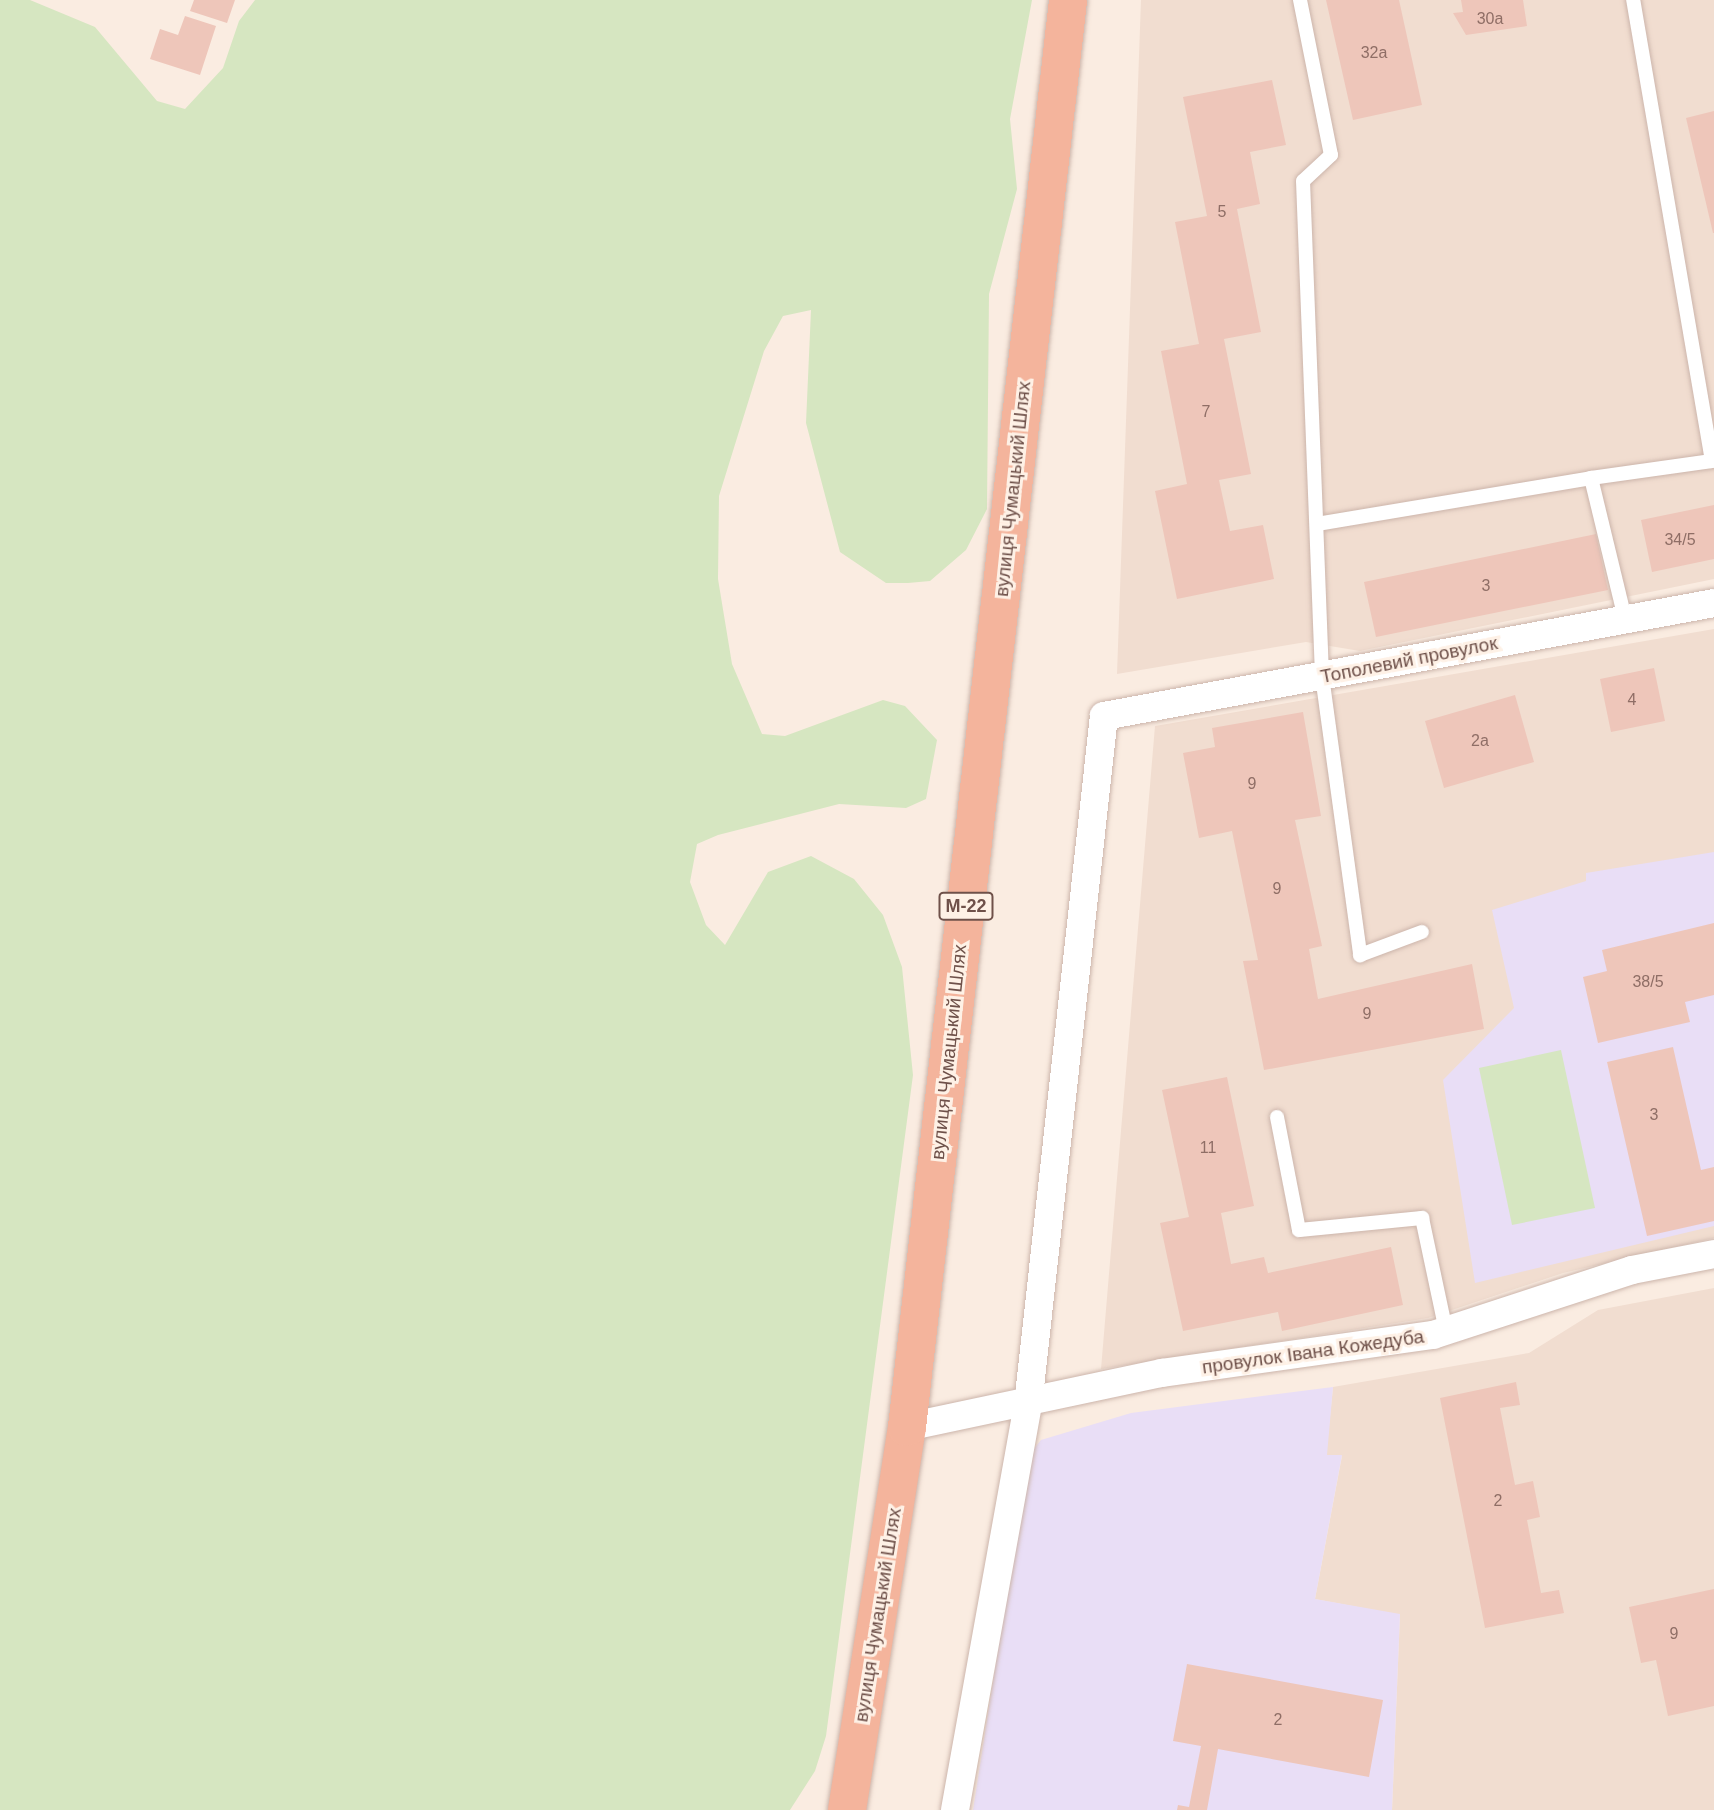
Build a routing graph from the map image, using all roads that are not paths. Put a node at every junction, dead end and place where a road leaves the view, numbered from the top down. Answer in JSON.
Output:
{"nodes":[{"id":1,"x":1068,"y":0,"type":"edge"},
{"id":2,"x":1300,"y":0,"type":"edge"},
{"id":3,"x":1633,"y":0,"type":"edge"},
{"id":4,"x":1591,"y":478,"type":"junction"},
{"id":5,"x":1317,"y":524,"type":"junction"},
{"id":6,"x":1714,"y":603,"type":"edge"},
{"id":7,"x":1625,"y":619,"type":"junction"},
{"id":8,"x":1322,"y":676,"type":"junction"},
{"id":9,"x":1422,"y":932,"type":"dead end"},
{"id":10,"x":1277,"y":1117,"type":"dead end"},
{"id":11,"x":1714,"y":1254,"type":"edge"},
{"id":12,"x":1446,"y":1331,"type":"junction"},
{"id":13,"x":1027,"y":1405,"type":"junction"},
{"id":14,"x":907,"y":1427,"type":"junction"},
{"id":15,"x":847,"y":1810,"type":"edge"},
{"id":16,"x":955,"y":1810,"type":"edge"}],
"edges":[{"from":1,"to":14,"type":"highway","name":"вулиця Чумацький Шлях","number":"М-22"},
{"from":2,"to":5,"type":"lane"},
{"from":3,"to":4,"type":"lane"},
{"from":4,"to":5,"type":"lane"},
{"from":4,"to":7,"type":"lane"},
{"from":5,"to":8,"type":"lane"},
{"from":6,"to":7,"type":"street","name":"Тополевий провулок"},
{"from":7,"to":8,"type":"street","name":"Тополевий провулок"},
{"from":8,"to":9,"type":"lane"},
{"from":8,"to":13,"type":"street","name":"Тополевий провулок"},
{"from":10,"to":12,"type":"lane"},
{"from":11,"to":12,"type":"street","name":"провулок Івана Кожедуба"},
{"from":12,"to":13,"type":"street","name":"провулок Івана Кожедуба"},
{"from":13,"to":14,"type":"street","name":"провулок Івана Кожедуба"},
{"from":13,"to":16,"type":"street"},
{"from":14,"to":15,"type":"highway","name":"вулиця Чумацький Шлях","number":"М-22"}]}
